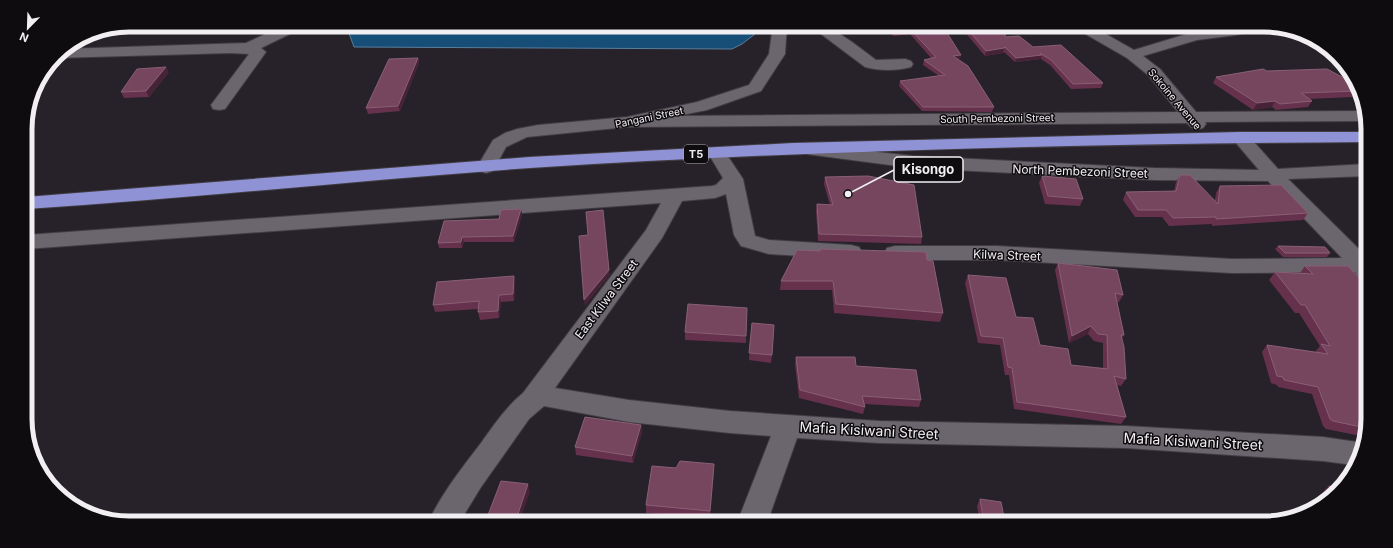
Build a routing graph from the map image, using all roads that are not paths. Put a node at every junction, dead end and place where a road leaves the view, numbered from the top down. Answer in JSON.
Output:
{"nodes":[{"id":1,"x":282,"y":32,"type":"edge"},
{"id":2,"x":779,"y":32,"type":"edge"},
{"id":3,"x":827,"y":32,"type":"edge"},
{"id":4,"x":1092,"y":32,"type":"edge"},
{"id":5,"x":1196,"y":32,"type":"edge"},
{"id":6,"x":248,"y":48,"type":"junction"},
{"id":7,"x":68,"y":54,"type":"edge"},
{"id":8,"x":1132,"y":55,"type":"junction"},
{"id":9,"x":905,"y":64,"type":"dead end"},
{"id":10,"x":219,"y":105,"type":"dead end"},
{"id":11,"x":1192,"y":116,"type":"junction"},
{"id":12,"x":1360,"y":116,"type":"edge"},
{"id":13,"x":626,"y":122,"type":"junction"},
{"id":14,"x":1240,"y":137,"type":"junction"},
{"id":15,"x":1206,"y":138,"type":"junction"},
{"id":16,"x":1361,"y":138,"type":"edge"},
{"id":17,"x":792,"y":148,"type":"junction"},
{"id":18,"x":717,"y":153,"type":"junction"},
{"id":19,"x":486,"y":167,"type":"junction"},
{"id":20,"x":1361,"y":170,"type":"edge"},
{"id":21,"x":1273,"y":175,"type":"junction"},
{"id":22,"x":733,"y":180,"type":"junction"},
{"id":23,"x":675,"y":196,"type":"junction"},
{"id":24,"x":32,"y":203,"type":"edge"},
{"id":25,"x":32,"y":242,"type":"edge"},
{"id":26,"x":1361,"y":264,"type":"edge"},
{"id":27,"x":1361,"y":269,"type":"edge"},
{"id":28,"x":532,"y":400,"type":"junction"},
{"id":29,"x":788,"y":426,"type":"junction"},
{"id":30,"x":1355,"y":453,"type":"edge"},
{"id":31,"x":447,"y":516,"type":"edge"},
{"id":32,"x":755,"y":516,"type":"edge"}],
"edges":[{"from":1,"to":6,"type":"street"},
{"from":2,"to":13,"type":"street","name":"Pangani Street"},
{"from":3,"to":9,"type":"street"},
{"from":4,"to":8,"type":"street","name":"Sokoine Avenue"},
{"from":5,"to":8,"type":"street"},
{"from":6,"to":7,"type":"street"},
{"from":6,"to":10,"type":"street"},
{"from":8,"to":11,"type":"street","name":"Sokoine Avenue"},
{"from":11,"to":12,"type":"street","name":"South Pembezoni Street"},
{"from":11,"to":13,"type":"street","name":"South Pembezoni Street"},
{"from":11,"to":15,"type":"street","name":"Sokoine Avenue"},
{"from":13,"to":19,"type":"street","name":"Pangani Street"},
{"from":14,"to":15,"type":"highway","number":"T5"},
{"from":14,"to":16,"type":"highway","number":"T5"},
{"from":14,"to":21,"type":"street"},
{"from":15,"to":17,"type":"highway","number":"T5"},
{"from":17,"to":18,"type":"highway","number":"T5"},
{"from":17,"to":21,"type":"street","name":"North Pembezoni Street"},
{"from":18,"to":19,"type":"highway","number":"T5"},
{"from":18,"to":22,"type":"street","name":"Kilwa Street"},
{"from":19,"to":24,"type":"highway","number":"T5"},
{"from":20,"to":21,"type":"street","name":"North Pembezoni Street"},
{"from":21,"to":26,"type":"street"},
{"from":22,"to":23,"type":"street"},
{"from":22,"to":27,"type":"street","name":"Kilwa Street"},
{"from":23,"to":25,"type":"street"},
{"from":23,"to":28,"type":"street","name":"East Kilwa Street"},
{"from":28,"to":29,"type":"street","name":"Mafia Kisiwani Street"},
{"from":28,"to":31,"type":"street"},
{"from":29,"to":30,"type":"street","name":"Mafia Kisiwani Street"},
{"from":29,"to":32,"type":"street"}]}
